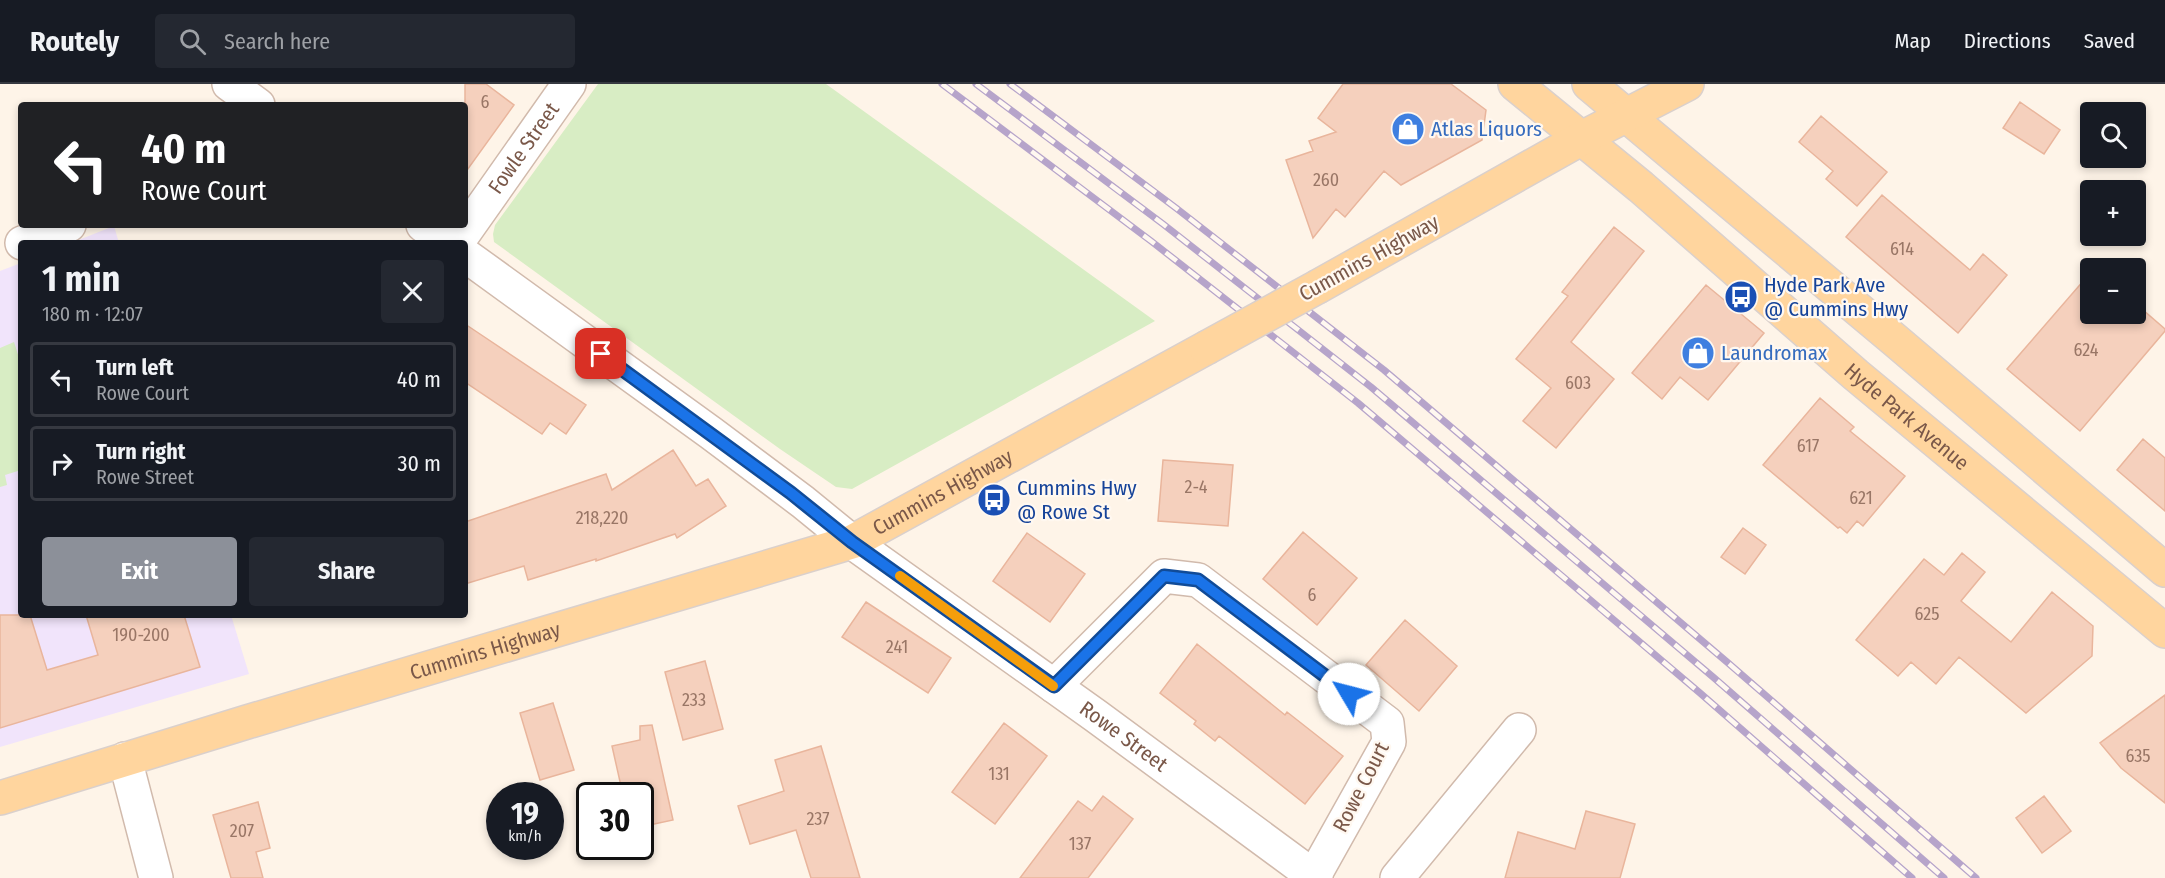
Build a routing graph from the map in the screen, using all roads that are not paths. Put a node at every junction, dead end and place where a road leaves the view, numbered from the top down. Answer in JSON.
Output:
{"nodes":[{"id":1,"x":229,"y":84,"type":"edge"},
{"id":2,"x":569,"y":84,"type":"edge"},
{"id":3,"x":1515,"y":84,"type":"edge"},
{"id":4,"x":1589,"y":84,"type":"edge"},
{"id":5,"x":1687,"y":84,"type":"edge"},
{"id":6,"x":254,"y":102,"type":"edge"},
{"id":7,"x":1626,"y":114,"type":"junction"},
{"id":8,"x":1582,"y":138,"type":"junction"},
{"id":9,"x":468,"y":227,"type":"edge"},
{"id":10,"x":61,"y":228,"type":"edge"},
{"id":11,"x":427,"y":228,"type":"edge"},
{"id":12,"x":29,"y":240,"type":"edge"},
{"id":13,"x":444,"y":240,"type":"edge"},
{"id":14,"x":18,"y":244,"type":"edge"},
{"id":15,"x":0,"y":251,"type":"edge"},
{"id":16,"x":468,"y":257,"type":"edge"},
{"id":17,"x":852,"y":542,"type":"junction"},
{"id":18,"x":2165,"y":570,"type":"edge"},
{"id":19,"x":2165,"y":631,"type":"edge"},
{"id":20,"x":1054,"y":686,"type":"junction"},
{"id":21,"x":1519,"y":730,"type":"dead end"},
{"id":22,"x":125,"y":759,"type":"junction"},
{"id":23,"x":0,"y":798,"type":"edge"},
{"id":24,"x":1315,"y":877,"type":"edge"},
{"id":25,"x":156,"y":878,"type":"edge"},
{"id":26,"x":1397,"y":878,"type":"edge"}],
"edges":[{"from":1,"to":6,"type":"street"},
{"from":2,"to":9,"type":"street","name":"Fowle Street"},
{"from":3,"to":8,"type":"main road","name":"Hyde Park Avenue"},
{"from":4,"to":7,"type":"main road"},
{"from":5,"to":7,"type":"main road","name":"Cummins Highway"},
{"from":7,"to":8,"type":"main road","name":"Cummins Highway"},
{"from":7,"to":18,"type":"main road"},
{"from":8,"to":17,"type":"main road","name":"Cummins Highway","bridge":true},
{"from":8,"to":19,"type":"main road","name":"Hyde Park Avenue"},
{"from":10,"to":12,"type":"street"},
{"from":11,"to":13,"type":"street"},
{"from":14,"to":15,"type":"street"},
{"from":16,"to":17,"type":"street","name":"Rowe Street"},
{"from":17,"to":20,"type":"street","name":"Rowe Street"},
{"from":17,"to":22,"type":"main road","name":"Cummins Highway"},
{"from":20,"to":24,"type":"street","name":"Rowe Street"},
{"from":20,"to":24,"type":"street","name":"Rowe Court"},
{"from":21,"to":26,"type":"street"},
{"from":22,"to":23,"type":"main road","name":"Cummins Highway"},
{"from":22,"to":25,"type":"street"}]}
